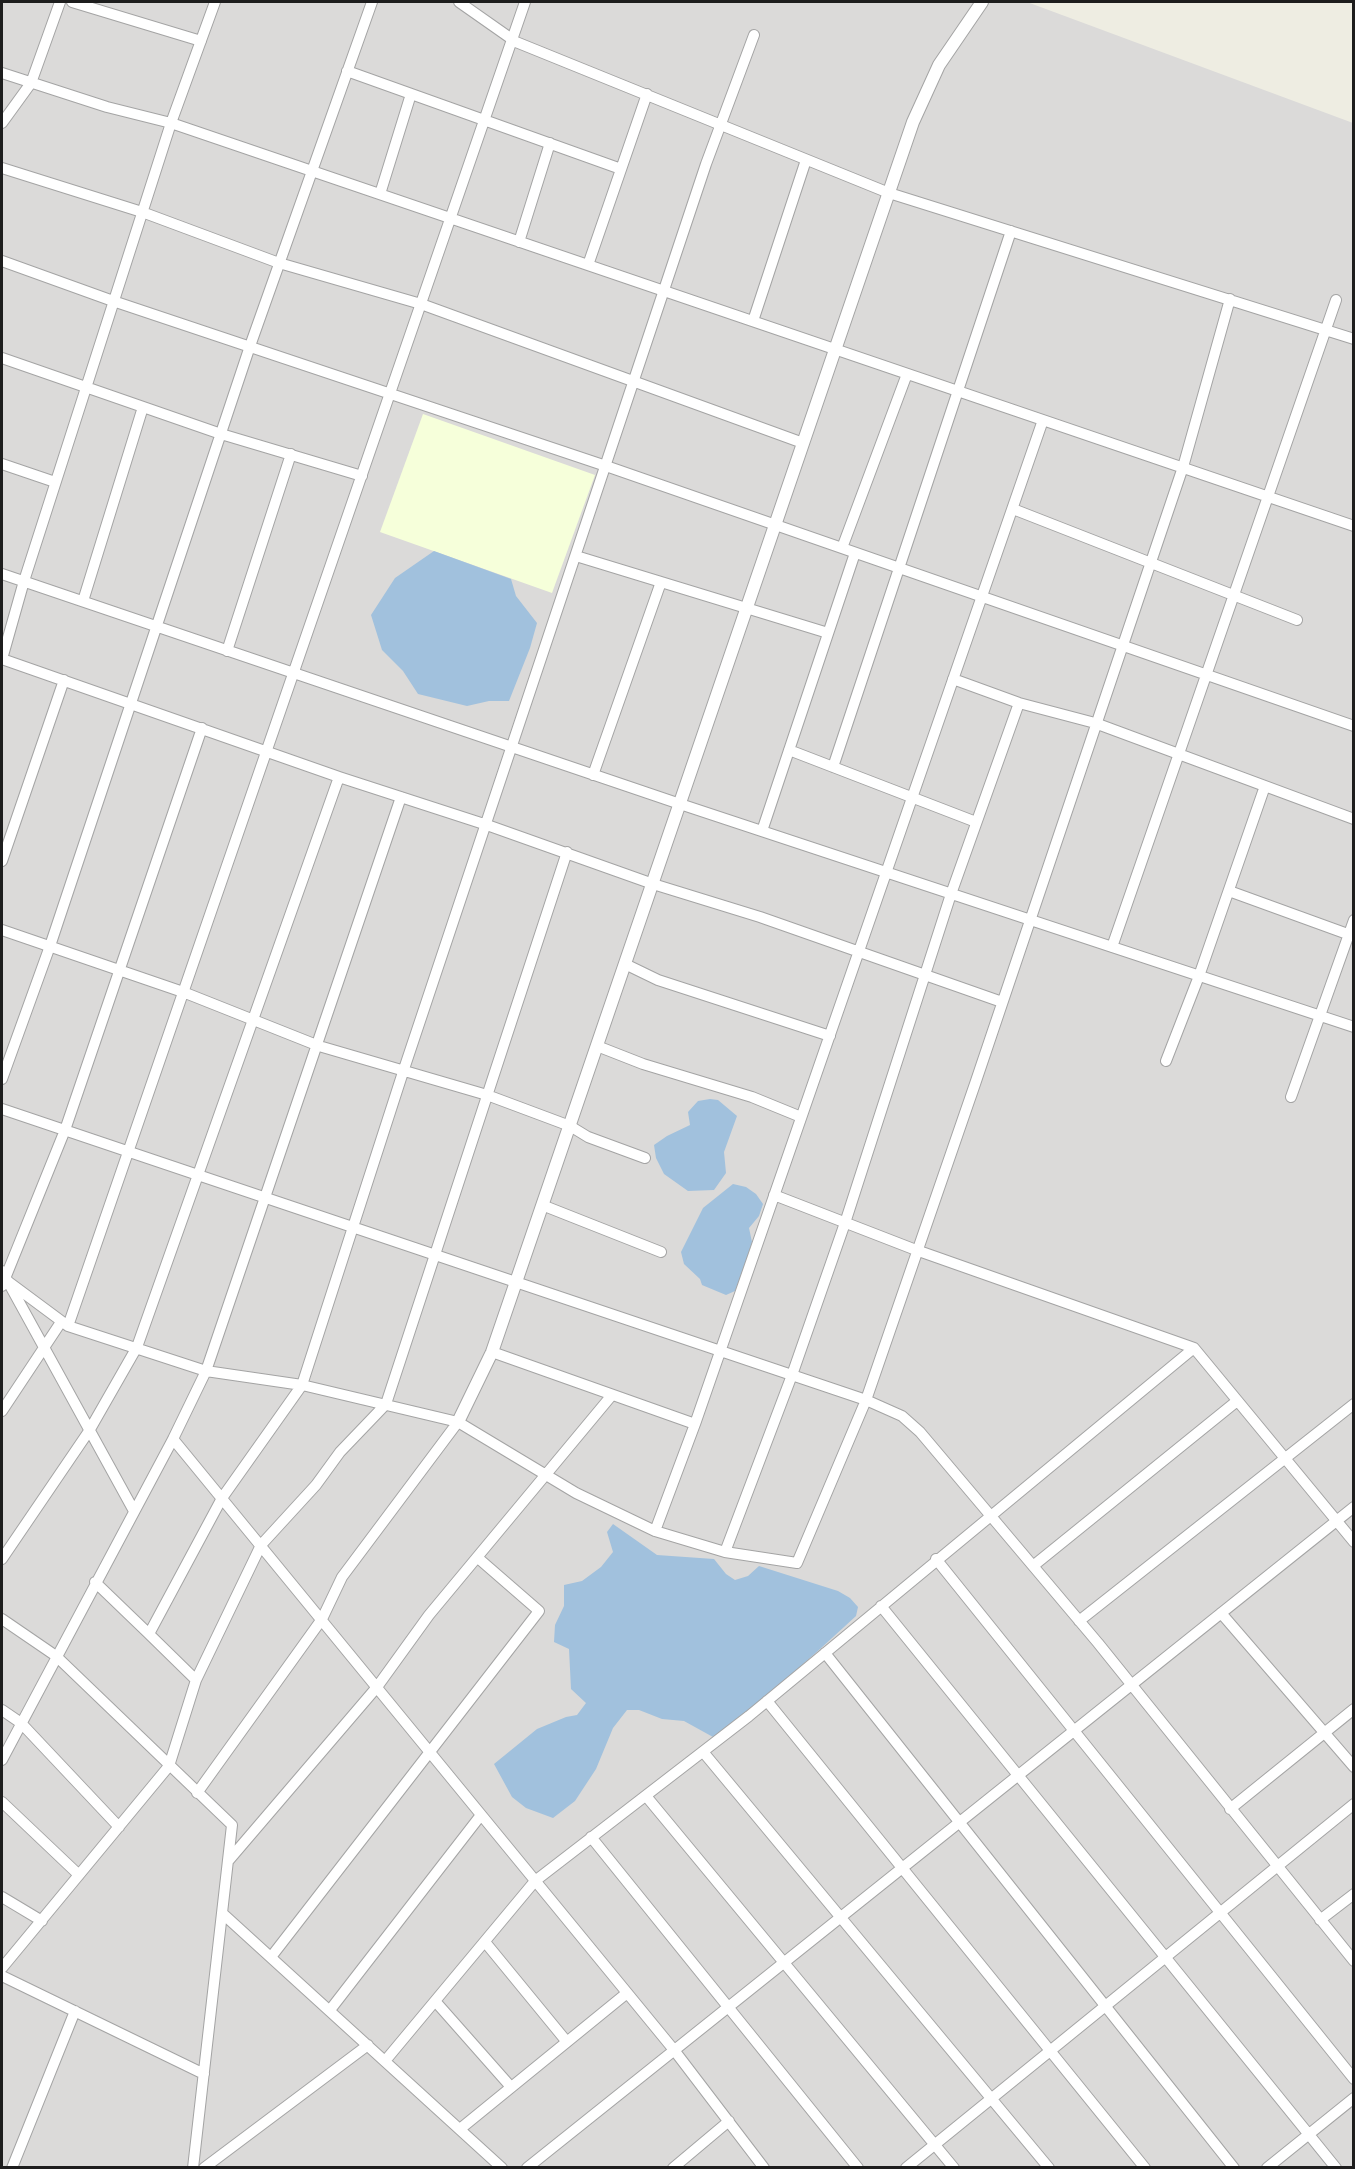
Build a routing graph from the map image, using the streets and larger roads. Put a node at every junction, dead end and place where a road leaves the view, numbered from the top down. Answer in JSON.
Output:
{"nodes":[{"id":1,"x":60,"y":2,"type":"edge"},
{"id":2,"x":72,"y":2,"type":"edge"},
{"id":3,"x":214,"y":2,"type":"edge"},
{"id":4,"x":370,"y":2,"type":"edge"},
{"id":5,"x":459,"y":2,"type":"edge"},
{"id":6,"x":525,"y":2,"type":"edge"},
{"id":7,"x":982,"y":2,"type":"edge"},
{"id":8,"x":754,"y":35,"type":"dead end"},
{"id":9,"x":512,"y":39,"type":"junction"},
{"id":10,"x":201,"y":41,"type":"junction"},
{"id":11,"x":347,"y":71,"type":"junction"},
{"id":12,"x":2,"y":74,"type":"edge"},
{"id":13,"x":31,"y":83,"type":"junction"},
{"id":14,"x":411,"y":94,"type":"junction"},
{"id":15,"x":647,"y":94,"type":"junction"},
{"id":16,"x":484,"y":120,"type":"junction"},
{"id":17,"x":2,"y":123,"type":"edge"},
{"id":18,"x":171,"y":123,"type":"junction"},
{"id":19,"x":720,"y":125,"type":"junction"},
{"id":20,"x":550,"y":144,"type":"junction"},
{"id":21,"x":806,"y":160,"type":"junction"},
{"id":22,"x":2,"y":168,"type":"edge"},
{"id":23,"x":621,"y":169,"type":"junction"},
{"id":24,"x":311,"y":171,"type":"junction"},
{"id":25,"x":889,"y":193,"type":"junction"},
{"id":26,"x":380,"y":194,"type":"junction"},
{"id":27,"x":142,"y":212,"type":"junction"},
{"id":28,"x":450,"y":218,"type":"junction"},
{"id":29,"x":1011,"y":231,"type":"junction"},
{"id":30,"x":519,"y":242,"type":"junction"},
{"id":31,"x":2,"y":261,"type":"edge"},
{"id":32,"x":279,"y":263,"type":"junction"},
{"id":33,"x":588,"y":265,"type":"junction"},
{"id":34,"x":664,"y":291,"type":"junction"},
{"id":35,"x":1230,"y":300,"type":"junction"},
{"id":36,"x":1336,"y":300,"type":"dead end"},
{"id":37,"x":113,"y":302,"type":"junction"},
{"id":38,"x":421,"y":304,"type":"junction"},
{"id":39,"x":753,"y":321,"type":"junction"},
{"id":40,"x":1326,"y":329,"type":"junction"},
{"id":41,"x":1353,"y":339,"type":"edge"},
{"id":42,"x":250,"y":346,"type":"junction"},
{"id":43,"x":836,"y":349,"type":"junction"},
{"id":44,"x":2,"y":358,"type":"edge"},
{"id":45,"x":907,"y":374,"type":"junction"},
{"id":46,"x":633,"y":383,"type":"junction"},
{"id":47,"x":86,"y":387,"type":"junction"},
{"id":48,"x":958,"y":391,"type":"junction"},
{"id":49,"x":390,"y":394,"type":"junction"},
{"id":50,"x":143,"y":407,"type":"junction"},
{"id":51,"x":1043,"y":420,"type":"junction"},
{"id":52,"x":221,"y":434,"type":"junction"},
{"id":53,"x":804,"y":443,"type":"junction"},
{"id":54,"x":291,"y":454,"type":"junction"},
{"id":55,"x":2,"y":464,"type":"edge"},
{"id":56,"x":606,"y":466,"type":"junction"},
{"id":57,"x":1183,"y":467,"type":"junction"},
{"id":58,"x":362,"y":476,"type":"junction"},
{"id":59,"x":55,"y":482,"type":"junction"},
{"id":60,"x":1268,"y":496,"type":"junction"},
{"id":61,"x":1012,"y":508,"type":"junction"},
{"id":62,"x":775,"y":525,"type":"junction"},
{"id":63,"x":1353,"y":526,"type":"edge"},
{"id":64,"x":842,"y":548,"type":"junction"},
{"id":65,"x":855,"y":553,"type":"junction"},
{"id":66,"x":576,"y":556,"type":"junction"},
{"id":67,"x":1150,"y":564,"type":"junction"},
{"id":68,"x":900,"y":568,"type":"junction"},
{"id":69,"x":2,"y":574,"type":"edge"},
{"id":70,"x":24,"y":581,"type":"junction"},
{"id":71,"x":661,"y":582,"type":"junction"},
{"id":72,"x":1234,"y":595,"type":"junction"},
{"id":73,"x":982,"y":597,"type":"junction"},
{"id":74,"x":82,"y":601,"type":"junction"},
{"id":75,"x":747,"y":608,"type":"junction"},
{"id":76,"x":1297,"y":620,"type":"dead end"},
{"id":77,"x":157,"y":627,"type":"junction"},
{"id":78,"x":828,"y":633,"type":"junction"},
{"id":79,"x":1122,"y":645,"type":"junction"},
{"id":80,"x":227,"y":651,"type":"junction"},
{"id":81,"x":2,"y":659,"type":"edge"},
{"id":82,"x":294,"y":673,"type":"junction"},
{"id":83,"x":1206,"y":675,"type":"junction"},
{"id":84,"x":953,"y":679,"type":"junction"},
{"id":85,"x":64,"y":680,"type":"junction"},
{"id":86,"x":1019,"y":703,"type":"junction"},
{"id":87,"x":131,"y":705,"type":"junction"},
{"id":88,"x":1095,"y":723,"type":"junction"},
{"id":89,"x":1353,"y":726,"type":"edge"},
{"id":90,"x":202,"y":728,"type":"junction"},
{"id":91,"x":513,"y":747,"type":"junction"},
{"id":92,"x":267,"y":750,"type":"junction"},
{"id":93,"x":789,"y":750,"type":"junction"},
{"id":94,"x":1179,"y":754,"type":"junction"},
{"id":95,"x":833,"y":767,"type":"junction"},
{"id":96,"x":593,"y":775,"type":"junction"},
{"id":97,"x":339,"y":777,"type":"junction"},
{"id":98,"x":1265,"y":786,"type":"junction"},
{"id":99,"x":401,"y":797,"type":"junction"},
{"id":100,"x":912,"y":797,"type":"junction"},
{"id":101,"x":680,"y":804,"type":"junction"},
{"id":102,"x":1353,"y":819,"type":"edge"},
{"id":103,"x":976,"y":822,"type":"junction"},
{"id":104,"x":487,"y":825,"type":"junction"},
{"id":105,"x":762,"y":831,"type":"junction"},
{"id":106,"x":567,"y":852,"type":"junction"},
{"id":107,"x":2,"y":861,"type":"edge"},
{"id":108,"x":886,"y":873,"type":"junction"},
{"id":109,"x":653,"y":884,"type":"junction"},
{"id":110,"x":1229,"y":891,"type":"junction"},
{"id":111,"x":951,"y":894,"type":"junction"},
{"id":112,"x":1028,"y":920,"type":"junction"},
{"id":113,"x":1353,"y":920,"type":"edge"},
{"id":114,"x":2,"y":930,"type":"edge"},
{"id":115,"x":1351,"y":936,"type":"edge"},
{"id":116,"x":50,"y":946,"type":"junction"},
{"id":117,"x":1112,"y":947,"type":"junction"},
{"id":118,"x":858,"y":952,"type":"junction"},
{"id":119,"x":626,"y":964,"type":"junction"},
{"id":120,"x":118,"y":970,"type":"junction"},
{"id":121,"x":925,"y":976,"type":"junction"},
{"id":122,"x":1199,"y":976,"type":"junction"},
{"id":123,"x":183,"y":992,"type":"junction"},
{"id":124,"x":1002,"y":1002,"type":"junction"},
{"id":125,"x":1320,"y":1016,"type":"junction"},
{"id":126,"x":252,"y":1019,"type":"junction"},
{"id":127,"x":1353,"y":1027,"type":"edge"},
{"id":128,"x":830,"y":1035,"type":"junction"},
{"id":129,"x":317,"y":1045,"type":"junction"},
{"id":130,"x":597,"y":1046,"type":"junction"},
{"id":131,"x":1166,"y":1061,"type":"dead end"},
{"id":132,"x":404,"y":1069,"type":"junction"},
{"id":133,"x":2,"y":1079,"type":"edge"},
{"id":134,"x":487,"y":1095,"type":"junction"},
{"id":135,"x":1291,"y":1097,"type":"dead end"},
{"id":136,"x":2,"y":1109,"type":"edge"},
{"id":137,"x":801,"y":1118,"type":"junction"},
{"id":138,"x":570,"y":1126,"type":"junction"},
{"id":139,"x":65,"y":1130,"type":"junction"},
{"id":140,"x":128,"y":1152,"type":"junction"},
{"id":141,"x":645,"y":1158,"type":"dead end"},
{"id":142,"x":200,"y":1176,"type":"junction"},
{"id":143,"x":774,"y":1195,"type":"junction"},
{"id":144,"x":264,"y":1199,"type":"junction"},
{"id":145,"x":542,"y":1205,"type":"junction"},
{"id":146,"x":845,"y":1222,"type":"junction"},
{"id":147,"x":354,"y":1228,"type":"junction"},
{"id":148,"x":916,"y":1250,"type":"junction"},
{"id":149,"x":661,"y":1251,"type":"dead end"},
{"id":150,"x":433,"y":1254,"type":"junction"},
{"id":151,"x":3,"y":1279,"type":"edge"},
{"id":152,"x":515,"y":1282,"type":"junction"},
{"id":153,"x":65,"y":1324,"type":"junction"},
{"id":154,"x":137,"y":1347,"type":"junction"},
{"id":155,"x":44,"y":1348,"type":"junction"},
{"id":156,"x":1194,"y":1348,"type":"junction"},
{"id":157,"x":720,"y":1351,"type":"junction"},
{"id":158,"x":492,"y":1352,"type":"junction"},
{"id":159,"x":206,"y":1371,"type":"junction"},
{"id":160,"x":792,"y":1375,"type":"junction"},
{"id":161,"x":302,"y":1385,"type":"junction"},
{"id":162,"x":612,"y":1395,"type":"junction"},
{"id":163,"x":866,"y":1400,"type":"junction"},
{"id":164,"x":1237,"y":1401,"type":"junction"},
{"id":165,"x":386,"y":1404,"type":"junction"},
{"id":166,"x":1353,"y":1404,"type":"edge"},
{"id":167,"x":2,"y":1411,"type":"edge"},
{"id":168,"x":458,"y":1422,"type":"junction"},
{"id":169,"x":695,"y":1424,"type":"junction"},
{"id":170,"x":89,"y":1431,"type":"junction"},
{"id":171,"x":173,"y":1439,"type":"junction"},
{"id":172,"x":1285,"y":1459,"type":"junction"},
{"id":173,"x":546,"y":1474,"type":"junction"},
{"id":174,"x":222,"y":1498,"type":"junction"},
{"id":175,"x":1353,"y":1507,"type":"edge"},
{"id":176,"x":134,"y":1511,"type":"junction"},
{"id":177,"x":990,"y":1514,"type":"junction"},
{"id":178,"x":1336,"y":1522,"type":"junction"},
{"id":179,"x":655,"y":1531,"type":"junction"},
{"id":180,"x":1353,"y":1542,"type":"edge"},
{"id":181,"x":261,"y":1545,"type":"junction"},
{"id":182,"x":726,"y":1552,"type":"junction"},
{"id":183,"x":478,"y":1558,"type":"junction"},
{"id":184,"x":2,"y":1559,"type":"edge"},
{"id":185,"x":936,"y":1559,"type":"junction"},
{"id":186,"x":1033,"y":1566,"type":"junction"},
{"id":187,"x":95,"y":1582,"type":"junction"},
{"id":188,"x":881,"y":1606,"type":"junction"},
{"id":189,"x":1221,"y":1613,"type":"junction"},
{"id":190,"x":2,"y":1619,"type":"edge"},
{"id":191,"x":322,"y":1619,"type":"junction"},
{"id":192,"x":1079,"y":1621,"type":"junction"},
{"id":193,"x":149,"y":1634,"type":"junction"},
{"id":194,"x":825,"y":1653,"type":"junction"},
{"id":195,"x":56,"y":1656,"type":"junction"},
{"id":196,"x":196,"y":1680,"type":"junction"},
{"id":197,"x":1131,"y":1685,"type":"junction"},
{"id":198,"x":377,"y":1687,"type":"junction"},
{"id":199,"x":767,"y":1701,"type":"junction"},
{"id":200,"x":1353,"y":1709,"type":"edge"},
{"id":201,"x":2,"y":1710,"type":"edge"},
{"id":202,"x":21,"y":1723,"type":"junction"},
{"id":203,"x":1074,"y":1731,"type":"junction"},
{"id":204,"x":1324,"y":1733,"type":"junction"},
{"id":205,"x":429,"y":1751,"type":"junction"},
{"id":206,"x":704,"y":1753,"type":"junction"},
{"id":207,"x":2,"y":1760,"type":"edge"},
{"id":208,"x":169,"y":1766,"type":"junction"},
{"id":209,"x":1353,"y":1767,"type":"edge"},
{"id":210,"x":1018,"y":1775,"type":"junction"},
{"id":211,"x":197,"y":1793,"type":"junction"},
{"id":212,"x":646,"y":1796,"type":"junction"},
{"id":213,"x":2,"y":1802,"type":"edge"},
{"id":214,"x":1353,"y":1804,"type":"edge"},
{"id":215,"x":1230,"y":1809,"type":"junction"},
{"id":216,"x":481,"y":1815,"type":"junction"},
{"id":217,"x":960,"y":1822,"type":"junction"},
{"id":218,"x":119,"y":1827,"type":"junction"},
{"id":219,"x":591,"y":1837,"type":"junction"},
{"id":220,"x":229,"y":1861,"type":"junction"},
{"id":221,"x":1277,"y":1867,"type":"junction"},
{"id":222,"x":902,"y":1868,"type":"junction"},
{"id":223,"x":79,"y":1875,"type":"junction"},
{"id":224,"x":535,"y":1881,"type":"junction"},
{"id":225,"x":1353,"y":1894,"type":"edge"},
{"id":226,"x":2,"y":1897,"type":"edge"},
{"id":227,"x":222,"y":1913,"type":"junction"},
{"id":228,"x":1220,"y":1913,"type":"junction"},
{"id":229,"x":841,"y":1917,"type":"junction"},
{"id":230,"x":1320,"y":1920,"type":"junction"},
{"id":231,"x":42,"y":1921,"type":"junction"},
{"id":232,"x":485,"y":1941,"type":"junction"},
{"id":233,"x":271,"y":1957,"type":"junction"},
{"id":234,"x":1166,"y":1957,"type":"junction"},
{"id":235,"x":1353,"y":1961,"type":"edge"},
{"id":236,"x":784,"y":1963,"type":"junction"},
{"id":237,"x":2,"y":1968,"type":"edge"},
{"id":238,"x":2,"y":1976,"type":"edge"},
{"id":239,"x":627,"y":1993,"type":"junction"},
{"id":240,"x":435,"y":2001,"type":"junction"},
{"id":241,"x":1105,"y":2006,"type":"junction"},
{"id":242,"x":728,"y":2007,"type":"junction"},
{"id":243,"x":330,"y":2010,"type":"junction"},
{"id":244,"x":75,"y":2012,"type":"junction"},
{"id":245,"x":567,"y":2042,"type":"junction"},
{"id":246,"x":368,"y":2045,"type":"junction"},
{"id":247,"x":674,"y":2050,"type":"junction"},
{"id":248,"x":1050,"y":2050,"type":"junction"},
{"id":249,"x":385,"y":2061,"type":"junction"},
{"id":250,"x":204,"y":2074,"type":"junction"},
{"id":251,"x":1353,"y":2079,"type":"edge"},
{"id":252,"x":511,"y":2087,"type":"junction"},
{"id":253,"x":991,"y":2098,"type":"junction"},
{"id":254,"x":1353,"y":2098,"type":"edge"},
{"id":255,"x":729,"y":2121,"type":"junction"},
{"id":256,"x":460,"y":2129,"type":"junction"},
{"id":257,"x":1309,"y":2134,"type":"junction"},
{"id":258,"x":935,"y":2144,"type":"junction"},
{"id":259,"x":12,"y":2168,"type":"edge"},
{"id":260,"x":193,"y":2168,"type":"edge"},
{"id":261,"x":204,"y":2168,"type":"edge"},
{"id":262,"x":502,"y":2168,"type":"edge"},
{"id":263,"x":527,"y":2168,"type":"edge"},
{"id":264,"x":673,"y":2168,"type":"edge"},
{"id":265,"x":764,"y":2168,"type":"edge"},
{"id":266,"x":858,"y":2168,"type":"edge"},
{"id":267,"x":906,"y":2168,"type":"edge"},
{"id":268,"x":954,"y":2168,"type":"edge"},
{"id":269,"x":1049,"y":2168,"type":"edge"},
{"id":270,"x":1145,"y":2168,"type":"edge"},
{"id":271,"x":1234,"y":2168,"type":"edge"},
{"id":272,"x":1267,"y":2168,"type":"edge"},
{"id":273,"x":1336,"y":2168,"type":"edge"}],
"edges":[{"from":1,"to":13,"type":"street"},
{"from":2,"to":10,"type":"street"},
{"from":3,"to":10,"type":"street"},
{"from":4,"to":11,"type":"street"},
{"from":5,"to":9,"type":"street"},
{"from":6,"to":9,"type":"street"},
{"from":7,"to":25,"type":"street"},
{"from":8,"to":19,"type":"street"},
{"from":9,"to":15,"type":"street"},
{"from":9,"to":16,"type":"street"},
{"from":10,"to":18,"type":"street"},
{"from":11,"to":14,"type":"street"},
{"from":11,"to":24,"type":"street"},
{"from":12,"to":13,"type":"street"},
{"from":13,"to":17,"type":"street"},
{"from":13,"to":18,"type":"street"},
{"from":14,"to":16,"type":"street"},
{"from":14,"to":26,"type":"street"},
{"from":15,"to":19,"type":"street"},
{"from":15,"to":23,"type":"street"},
{"from":16,"to":20,"type":"street"},
{"from":16,"to":28,"type":"street"},
{"from":18,"to":24,"type":"street"},
{"from":18,"to":27,"type":"street"},
{"from":19,"to":21,"type":"street"},
{"from":19,"to":34,"type":"street"},
{"from":20,"to":23,"type":"street"},
{"from":20,"to":30,"type":"street"},
{"from":21,"to":25,"type":"street"},
{"from":21,"to":39,"type":"street"},
{"from":22,"to":27,"type":"street"},
{"from":23,"to":33,"type":"street"},
{"from":24,"to":26,"type":"street"},
{"from":24,"to":32,"type":"street"},
{"from":25,"to":29,"type":"street"},
{"from":25,"to":43,"type":"street"},
{"from":26,"to":28,"type":"street"},
{"from":27,"to":32,"type":"street"},
{"from":27,"to":37,"type":"street"},
{"from":28,"to":30,"type":"street"},
{"from":28,"to":38,"type":"street"},
{"from":29,"to":35,"type":"street"},
{"from":29,"to":48,"type":"street"},
{"from":30,"to":33,"type":"street"},
{"from":31,"to":37,"type":"street"},
{"from":32,"to":38,"type":"street"},
{"from":32,"to":42,"type":"street"},
{"from":33,"to":34,"type":"street"},
{"from":34,"to":39,"type":"street"},
{"from":34,"to":46,"type":"street"},
{"from":35,"to":40,"type":"street"},
{"from":35,"to":57,"type":"street"},
{"from":36,"to":40,"type":"street"},
{"from":37,"to":42,"type":"street"},
{"from":37,"to":47,"type":"street"},
{"from":38,"to":46,"type":"street"},
{"from":38,"to":49,"type":"street"},
{"from":39,"to":43,"type":"street"},
{"from":40,"to":41,"type":"street"},
{"from":40,"to":60,"type":"street"},
{"from":42,"to":49,"type":"street"},
{"from":42,"to":52,"type":"street"},
{"from":43,"to":45,"type":"street"},
{"from":43,"to":53,"type":"street"},
{"from":44,"to":47,"type":"street"},
{"from":45,"to":48,"type":"street"},
{"from":45,"to":64,"type":"street"},
{"from":46,"to":53,"type":"street"},
{"from":46,"to":56,"type":"street"},
{"from":47,"to":50,"type":"street"},
{"from":47,"to":59,"type":"street"},
{"from":48,"to":51,"type":"street"},
{"from":48,"to":68,"type":"street"},
{"from":49,"to":56,"type":"street"},
{"from":49,"to":58,"type":"street"},
{"from":50,"to":52,"type":"street"},
{"from":50,"to":74,"type":"street"},
{"from":51,"to":57,"type":"street"},
{"from":51,"to":61,"type":"street"},
{"from":52,"to":54,"type":"street"},
{"from":52,"to":77,"type":"street"},
{"from":53,"to":62,"type":"street"},
{"from":54,"to":58,"type":"street"},
{"from":54,"to":80,"type":"street"},
{"from":55,"to":59,"type":"street"},
{"from":56,"to":62,"type":"street"},
{"from":56,"to":66,"type":"street"},
{"from":57,"to":60,"type":"street"},
{"from":57,"to":67,"type":"street"},
{"from":58,"to":82,"type":"street"},
{"from":59,"to":70,"type":"street"},
{"from":60,"to":63,"type":"street"},
{"from":60,"to":72,"type":"street"},
{"from":61,"to":67,"type":"street"},
{"from":61,"to":73,"type":"street"},
{"from":62,"to":64,"type":"street"},
{"from":62,"to":75,"type":"street"},
{"from":64,"to":65,"type":"street"},
{"from":65,"to":68,"type":"street"},
{"from":65,"to":78,"type":"street"},
{"from":66,"to":71,"type":"street"},
{"from":66,"to":91,"type":"street"},
{"from":67,"to":72,"type":"street"},
{"from":67,"to":79,"type":"street"},
{"from":68,"to":73,"type":"street"},
{"from":68,"to":95,"type":"street"},
{"from":69,"to":70,"type":"street"},
{"from":70,"to":74,"type":"street"},
{"from":70,"to":81,"type":"street"},
{"from":71,"to":75,"type":"street"},
{"from":71,"to":96,"type":"street"},
{"from":72,"to":76,"type":"street"},
{"from":72,"to":83,"type":"street"},
{"from":73,"to":79,"type":"street"},
{"from":73,"to":84,"type":"street"},
{"from":74,"to":77,"type":"street"},
{"from":75,"to":78,"type":"street"},
{"from":75,"to":101,"type":"street"},
{"from":77,"to":80,"type":"street"},
{"from":77,"to":87,"type":"street"},
{"from":78,"to":93,"type":"street"},
{"from":79,"to":83,"type":"street"},
{"from":79,"to":88,"type":"street"},
{"from":80,"to":82,"type":"street"},
{"from":81,"to":85,"type":"street"},
{"from":82,"to":91,"type":"street"},
{"from":82,"to":92,"type":"street"},
{"from":83,"to":89,"type":"street"},
{"from":83,"to":94,"type":"street"},
{"from":84,"to":86,"type":"street"},
{"from":84,"to":100,"type":"street"},
{"from":85,"to":87,"type":"street"},
{"from":85,"to":107,"type":"street"},
{"from":86,"to":88,"type":"street"},
{"from":86,"to":103,"type":"street"},
{"from":87,"to":90,"type":"street"},
{"from":87,"to":116,"type":"street"},
{"from":88,"to":94,"type":"street"},
{"from":88,"to":112,"type":"street"},
{"from":90,"to":92,"type":"street"},
{"from":90,"to":120,"type":"street"},
{"from":91,"to":96,"type":"street"},
{"from":91,"to":104,"type":"street"},
{"from":92,"to":97,"type":"street"},
{"from":92,"to":123,"type":"street"},
{"from":93,"to":95,"type":"street"},
{"from":93,"to":105,"type":"street"},
{"from":94,"to":98,"type":"street"},
{"from":94,"to":117,"type":"street"},
{"from":95,"to":100,"type":"street"},
{"from":96,"to":101,"type":"street"},
{"from":97,"to":99,"type":"street"},
{"from":97,"to":126,"type":"street"},
{"from":98,"to":102,"type":"street"},
{"from":98,"to":110,"type":"street"},
{"from":99,"to":104,"type":"street"},
{"from":99,"to":129,"type":"street"},
{"from":100,"to":103,"type":"street"},
{"from":100,"to":108,"type":"street"},
{"from":101,"to":105,"type":"street"},
{"from":101,"to":109,"type":"street"},
{"from":103,"to":111,"type":"street"},
{"from":104,"to":106,"type":"street"},
{"from":104,"to":132,"type":"street"},
{"from":105,"to":108,"type":"street"},
{"from":106,"to":109,"type":"street"},
{"from":106,"to":134,"type":"street"},
{"from":108,"to":111,"type":"street"},
{"from":108,"to":118,"type":"street"},
{"from":109,"to":118,"type":"street"},
{"from":109,"to":119,"type":"street"},
{"from":110,"to":115,"type":"street"},
{"from":110,"to":122,"type":"street"},
{"from":111,"to":112,"type":"street"},
{"from":111,"to":121,"type":"street"},
{"from":112,"to":117,"type":"street"},
{"from":112,"to":124,"type":"street"},
{"from":113,"to":115,"type":"street"},
{"from":114,"to":116,"type":"street"},
{"from":115,"to":125,"type":"street"},
{"from":116,"to":120,"type":"street"},
{"from":116,"to":133,"type":"street"},
{"from":117,"to":122,"type":"street"},
{"from":118,"to":121,"type":"street"},
{"from":118,"to":128,"type":"street"},
{"from":119,"to":128,"type":"street"},
{"from":119,"to":130,"type":"street"},
{"from":120,"to":123,"type":"street"},
{"from":120,"to":139,"type":"street"},
{"from":121,"to":124,"type":"street"},
{"from":121,"to":146,"type":"street"},
{"from":122,"to":125,"type":"street"},
{"from":122,"to":131,"type":"street"},
{"from":123,"to":126,"type":"street"},
{"from":123,"to":140,"type":"street"},
{"from":124,"to":148,"type":"street"},
{"from":125,"to":127,"type":"street"},
{"from":125,"to":135,"type":"street"},
{"from":126,"to":129,"type":"street"},
{"from":126,"to":142,"type":"street"},
{"from":128,"to":137,"type":"street"},
{"from":129,"to":132,"type":"street"},
{"from":129,"to":144,"type":"street"},
{"from":130,"to":137,"type":"street"},
{"from":130,"to":138,"type":"street"},
{"from":132,"to":134,"type":"street"},
{"from":132,"to":147,"type":"street"},
{"from":134,"to":138,"type":"street"},
{"from":134,"to":150,"type":"street"},
{"from":136,"to":139,"type":"street"},
{"from":137,"to":143,"type":"street"},
{"from":138,"to":141,"type":"street"},
{"from":138,"to":145,"type":"street"},
{"from":139,"to":140,"type":"street"},
{"from":139,"to":151,"type":"street"},
{"from":140,"to":142,"type":"street"},
{"from":140,"to":153,"type":"street"},
{"from":142,"to":144,"type":"street"},
{"from":142,"to":154,"type":"street"},
{"from":143,"to":146,"type":"street"},
{"from":143,"to":157,"type":"street"},
{"from":144,"to":147,"type":"street"},
{"from":144,"to":159,"type":"street"},
{"from":145,"to":149,"type":"street"},
{"from":145,"to":152,"type":"street"},
{"from":146,"to":148,"type":"street"},
{"from":146,"to":160,"type":"street"},
{"from":147,"to":150,"type":"street"},
{"from":147,"to":161,"type":"street"},
{"from":148,"to":156,"type":"street"},
{"from":148,"to":163,"type":"street"},
{"from":150,"to":152,"type":"street"},
{"from":150,"to":165,"type":"street"},
{"from":151,"to":153,"type":"street"},
{"from":151,"to":155,"type":"street"},
{"from":152,"to":157,"type":"street"},
{"from":152,"to":158,"type":"street"},
{"from":153,"to":154,"type":"street"},
{"from":153,"to":155,"type":"street"},
{"from":154,"to":159,"type":"street"},
{"from":154,"to":170,"type":"street"},
{"from":155,"to":167,"type":"street"},
{"from":155,"to":170,"type":"street"},
{"from":156,"to":164,"type":"street"},
{"from":156,"to":177,"type":"street"},
{"from":157,"to":160,"type":"street"},
{"from":157,"to":169,"type":"street"},
{"from":158,"to":162,"type":"street"},
{"from":158,"to":168,"type":"street"},
{"from":159,"to":161,"type":"street"},
{"from":159,"to":171,"type":"street"},
{"from":160,"to":163,"type":"street"},
{"from":160,"to":182,"type":"street"},
{"from":161,"to":165,"type":"street"},
{"from":161,"to":174,"type":"street"},
{"from":162,"to":169,"type":"street"},
{"from":162,"to":173,"type":"street"},
{"from":163,"to":177,"type":"street"},
{"from":163,"to":182,"type":"street"},
{"from":164,"to":172,"type":"street"},
{"from":164,"to":186,"type":"street"},
{"from":165,"to":168,"type":"street"},
{"from":165,"to":181,"type":"street"},
{"from":166,"to":172,"type":"street"},
{"from":168,"to":173,"type":"street"},
{"from":168,"to":191,"type":"street"},
{"from":169,"to":179,"type":"street"},
{"from":170,"to":176,"type":"street"},
{"from":170,"to":184,"type":"street"},
{"from":171,"to":174,"type":"street"},
{"from":171,"to":176,"type":"street"},
{"from":172,"to":178,"type":"street"},
{"from":172,"to":192,"type":"street"},
{"from":173,"to":179,"type":"street"},
{"from":173,"to":183,"type":"street"},
{"from":174,"to":181,"type":"street"},
{"from":174,"to":193,"type":"street"},
{"from":175,"to":178,"type":"street"},
{"from":176,"to":187,"type":"street"},
{"from":177,"to":185,"type":"street"},
{"from":177,"to":186,"type":"street"},
{"from":178,"to":180,"type":"street"},
{"from":178,"to":189,"type":"street"},
{"from":179,"to":182,"type":"street"},
{"from":181,"to":191,"type":"street"},
{"from":181,"to":196,"type":"street"},
{"from":183,"to":198,"type":"street"},
{"from":183,"to":205,"type":"street"},
{"from":185,"to":188,"type":"street"},
{"from":185,"to":203,"type":"street"},
{"from":186,"to":192,"type":"street"},
{"from":187,"to":193,"type":"street"},
{"from":187,"to":195,"type":"street"},
{"from":188,"to":194,"type":"street"},
{"from":188,"to":210,"type":"street"},
{"from":189,"to":197,"type":"street"},
{"from":189,"to":204,"type":"street"},
{"from":190,"to":195,"type":"street"},
{"from":191,"to":198,"type":"street"},
{"from":191,"to":211,"type":"street"},
{"from":192,"to":197,"type":"street"},
{"from":193,"to":196,"type":"street"},
{"from":194,"to":199,"type":"street"},
{"from":194,"to":217,"type":"street"},
{"from":195,"to":202,"type":"street"},
{"from":195,"to":208,"type":"street"},
{"from":196,"to":208,"type":"street"},
{"from":197,"to":203,"type":"street"},
{"from":197,"to":215,"type":"street"},
{"from":198,"to":205,"type":"street"},
{"from":198,"to":220,"type":"street"},
{"from":199,"to":206,"type":"street"},
{"from":199,"to":222,"type":"street"},
{"from":200,"to":204,"type":"street"},
{"from":201,"to":202,"type":"street"},
{"from":202,"to":207,"type":"street"},
{"from":202,"to":218,"type":"street"},
{"from":203,"to":210,"type":"street"},
{"from":203,"to":228,"type":"street"},
{"from":204,"to":209,"type":"street"},
{"from":204,"to":215,"type":"street"},
{"from":205,"to":216,"type":"street"},
{"from":205,"to":233,"type":"street"},
{"from":206,"to":212,"type":"street"},
{"from":206,"to":229,"type":"street"},
{"from":208,"to":211,"type":"street"},
{"from":208,"to":218,"type":"street"},
{"from":210,"to":217,"type":"street"},
{"from":210,"to":234,"type":"street"},
{"from":211,"to":220,"type":"street"},
{"from":212,"to":219,"type":"street"},
{"from":212,"to":236,"type":"street"},
{"from":213,"to":223,"type":"street"},
{"from":214,"to":221,"type":"street"},
{"from":215,"to":221,"type":"street"},
{"from":216,"to":224,"type":"street"},
{"from":216,"to":243,"type":"street"},
{"from":217,"to":222,"type":"street"},
{"from":217,"to":241,"type":"street"},
{"from":218,"to":223,"type":"street"},
{"from":219,"to":224,"type":"street"},
{"from":219,"to":242,"type":"street"},
{"from":220,"to":227,"type":"street"},
{"from":221,"to":228,"type":"street"},
{"from":221,"to":230,"type":"street"},
{"from":222,"to":229,"type":"street"},
{"from":222,"to":248,"type":"street"},
{"from":223,"to":231,"type":"street"},
{"from":224,"to":232,"type":"street"},
{"from":224,"to":239,"type":"street"},
{"from":225,"to":230,"type":"street"},
{"from":226,"to":231,"type":"street"},
{"from":227,"to":233,"type":"street"},
{"from":227,"to":250,"type":"street"},
{"from":228,"to":234,"type":"street"},
{"from":228,"to":251,"type":"street"},
{"from":229,"to":236,"type":"street"},
{"from":229,"to":253,"type":"street"},
{"from":230,"to":235,"type":"street"},
{"from":231,"to":237,"type":"street"},
{"from":232,"to":240,"type":"street"},
{"from":232,"to":245,"type":"street"},
{"from":233,"to":243,"type":"street"},
{"from":234,"to":241,"type":"street"},
{"from":234,"to":257,"type":"street"},
{"from":236,"to":242,"type":"street"},
{"from":236,"to":258,"type":"street"},
{"from":238,"to":244,"type":"street"},
{"from":239,"to":245,"type":"street"},
{"from":239,"to":247,"type":"street"},
{"from":240,"to":249,"type":"street"},
{"from":240,"to":252,"type":"street"},
{"from":241,"to":248,"type":"street"},
{"from":241,"to":271,"type":"street"},
{"from":242,"to":247,"type":"street"},
{"from":242,"to":266,"type":"street"},
{"from":243,"to":246,"type":"street"},
{"from":244,"to":250,"type":"street"},
{"from":244,"to":259,"type":"street"},
{"from":245,"to":252,"type":"street"},
{"from":246,"to":249,"type":"street"},
{"from":246,"to":261,"type":"street"},
{"from":247,"to":255,"type":"street"},
{"from":247,"to":263,"type":"street"},
{"from":248,"to":253,"type":"street"},
{"from":248,"to":270,"type":"street"},
{"from":249,"to":256,"type":"street"},
{"from":250,"to":260,"type":"street"},
{"from":252,"to":256,"type":"street"},
{"from":253,"to":258,"type":"street"},
{"from":253,"to":269,"type":"street"},
{"from":254,"to":257,"type":"street"},
{"from":255,"to":264,"type":"street"},
{"from":255,"to":265,"type":"street"},
{"from":256,"to":262,"type":"street"},
{"from":257,"to":272,"type":"street"},
{"from":257,"to":273,"type":"street"},
{"from":258,"to":267,"type":"street"},
{"from":258,"to":268,"type":"street"}]}
